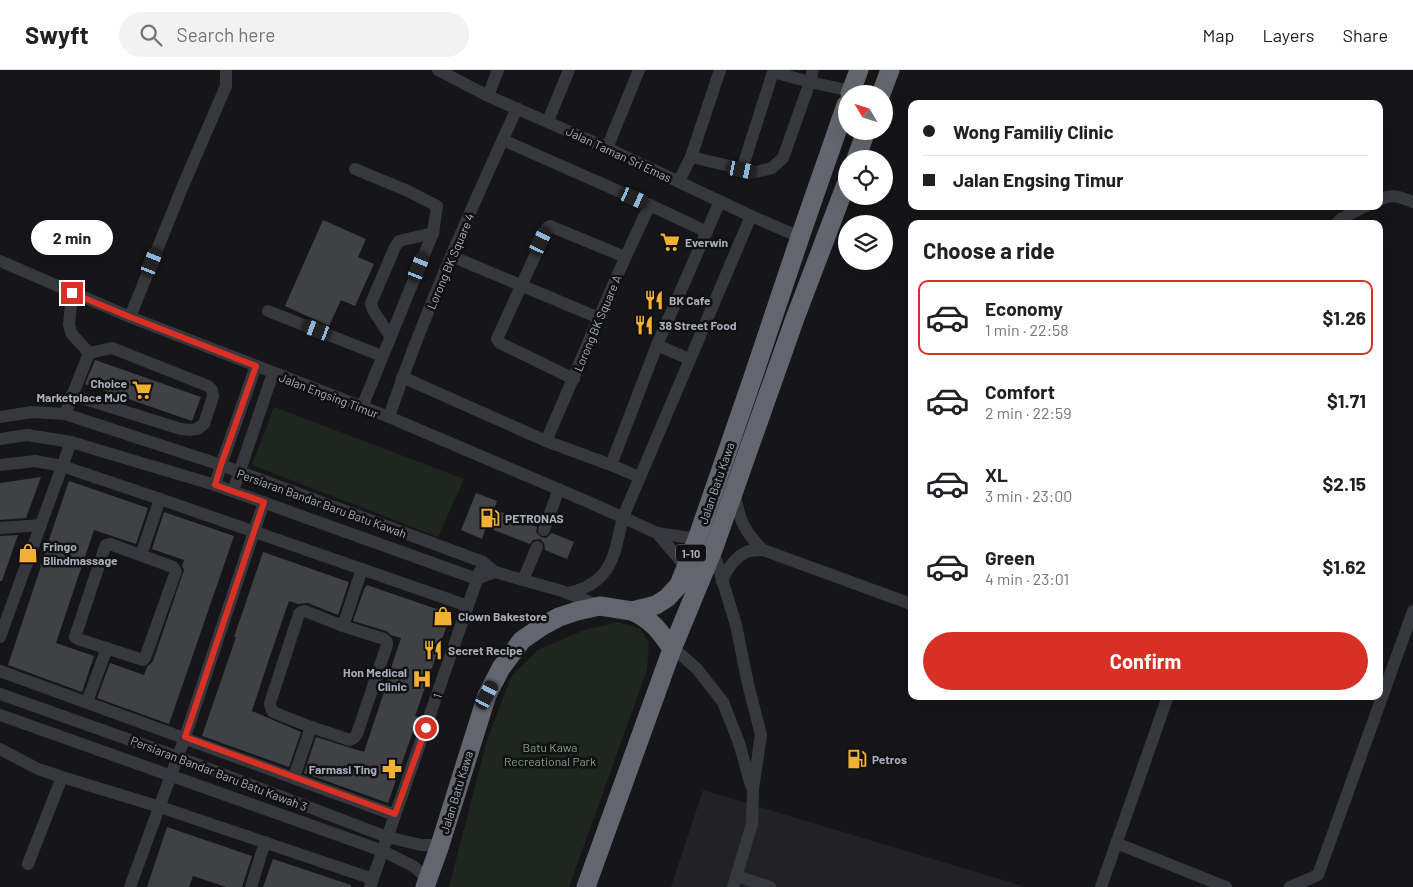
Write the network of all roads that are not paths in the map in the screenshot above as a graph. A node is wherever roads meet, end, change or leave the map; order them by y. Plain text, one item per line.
1 (226, 70) edge
2 (438, 70) edge
3 (498, 70) edge
4 (569, 70) edge
5 (639, 70) edge
6 (720, 70) edge
7 (859, 70) edge
8 (890, 70) edge
9 (770, 71) edge
10 (812, 76) edge
11 (853, 85) edge
12 (884, 85) edge
13 (838, 90) edge
14 (488, 96) junction
15 (517, 108) junction
16 (548, 121) junction
17 (838, 128) edge
18 (503, 140) junction
19 (607, 148) junction
20 (691, 157) junction
21 (355, 169) dead end
22 (742, 170) junction
23 (679, 182) junction
24 (1383, 198) edge
25 (720, 201) junction
26 (1413, 202) edge
27 (838, 205) edge
28 (650, 206) junction
29 (1358, 210) edge
30 (751, 216) junction
31 (1340, 220) edge
32 (707, 232) junction
33 (433, 233) junction
34 (800, 237) junction
35 (451, 256) junction
36 (625, 257) junction
37 (0, 261) edge
38 (520, 286) junction
39 (72, 293) junction
40 (268, 311) dead end
41 (130, 317) junction
42 (599, 318) junction
43 (390, 336) junction
44 (657, 345) junction
45 (89, 353) junction
46 (382, 356) junction
47 (689, 359) junction
48 (256, 366) junction
49 (273, 373) junction
50 (402, 377) junction
51 (574, 379) junction
52 (72, 395) junction
53 (362, 407) junction
54 (64, 414) junction
55 (0, 417) edge
56 (388, 417) junction
57 (181, 429) junction
58 (0, 439) edge
59 (546, 441) junction
60 (71, 442) junction
61 (173, 450) junction
62 (0, 465) edge
63 (221, 465) junction
64 (611, 465) junction
65 (62, 466) junction
66 (240, 472) junction
67 (639, 477) junction
68 (215, 485) junction
69 (559, 489) junction
70 (734, 490) junction
71 (233, 491) junction
72 (160, 499) junction
73 (264, 502) junction
74 (623, 517) junction
75 (41, 525) junction
76 (0, 528) edge
77 (544, 530) dead end
78 (254, 532) junction
79 (657, 533) junction
80 (697, 539) junction
81 (536, 547) dead end
82 (712, 550) junction
83 (763, 550) junction
84 (140, 555) junction
85 (483, 562) junction
86 (686, 566) junction
87 (362, 569) junction
88 (495, 572) junction
89 (478, 579) junction
90 (523, 580) junction
91 (722, 581) junction
92 (568, 593) junction
93 (908, 603) edge
94 (468, 606) junction
95 (600, 606) junction
96 (632, 611) junction
97 (1413, 611) edge
98 (343, 626) junction
99 (0, 637) edge
100 (107, 648) junction
101 (672, 649) junction
102 (0, 671) edge
103 (0, 694) edge
104 (1383, 694) edge
105 (1166, 700) edge
106 (1381, 700) edge
107 (87, 702) junction
108 (0, 715) edge
109 (311, 727) junction
110 (185, 737) junction
111 (0, 749) edge
112 (178, 757) junction
113 (171, 776) junction
114 (62, 777) junction
115 (294, 777) junction
116 (753, 790) junction
117 (160, 807) junction
118 (395, 814) junction
119 (387, 837) junction
120 (265, 842) junction
121 (1116, 843) junction
122 (440, 845) junction
123 (382, 851) junction
124 (28, 864) dead end
125 (735, 881) edge
126 (371, 883) edge
127 (426, 883) edge
128 (130, 887) edge
129 (251, 887) edge
130 (586, 887) edge
131 (770, 887) edge
132 (1101, 887) edge
133 (1226, 887) edge
134 (1290, 887) edge

1 - 41 street
2 - 14 street, Jalan Taman Sri Emas
3 - 14 street
4 - 16 street
5 - 19 street
6 - 20 street
7 - 11 highway, Jalan Batu Kawa / 1-10
8 - 12 highway
9 - 10 street
9 - 22 street
10 - 13 street
10 - 22 street
14 - 15 street, Jalan Taman Sri Emas
15 - 16 street, Jalan Taman Sri Emas
15 - 18 street, Lorong BK Square 4
16 - 19 street, Jalan Taman Sri Emas
17 - 34 highway, Jalan Batu Kawa / 1-10
18 - 28 street
18 - 35 street, Lorong BK Square 4
19 - 23 street, Jalan Taman Sri Emas
20 - 22 street
20 - 23 street
21 - 33 street
23 - 25 street, Jalan Taman Sri Emas
24 - 26 street
25 - 30 street, Jalan Taman Sri Emas
25 - 32 street
27 - 70 highway, Jalan Batu Kawa / 1-10
28 - 32 street
28 - 36 street, Lorong BK Square A
29 - 31 street
30 - 34 street, Jalan Taman Sri Emas
30 - 47 street
32 - 44 street
33 - 43 street
33 - 43 street
34 - 80 highway, Jalan Batu Kawa / 1-10
35 - 38 street
35 - 50 street, Lorong BK Square 4
36 - 38 street
36 - 42 street, Lorong BK Square A
37 - 39 street, Jalan Engsing Timur
38 - 42 street
38 - 51 street
39 - 41 street, Jalan Engsing Timur
39 - 45 street
40 - 46 street
41 - 48 street, Jalan Engsing Timur
42 - 51 street, Lorong BK Square A
43 - 46 street
44 - 47 street
44 - 64 street
45 - 52 street
45 - 57 street
46 - 53 street
47 - 67 street
48 - 49 street, Jalan Engsing Timur
48 - 63 street
49 - 53 street, Jalan Engsing Timur
49 - 66 street
50 - 56 street, Lorong BK Square 4
50 - 59 street
51 - 59 street, Lorong BK Square A
52 - 54 street
52 - 57 street
53 - 56 street, Jalan Engsing Timur
54 - 55 street, Persiaran Bandar Baru Batu Kawah
54 - 61 street, Persiaran Bandar Baru Batu Kawah
56 - 69 street, Jalan Engsing Timur
57 - 61 street
58 - 60 street, Persiaran Bandar Baru Batu Kawah
59 - 64 street
60 - 65 street
60 - 68 street, Persiaran Bandar Baru Batu Kawah
61 - 63 street, Persiaran Bandar Baru Batu Kawah
62 - 65 street
63 - 66 street, Persiaran Bandar Baru Batu Kawah
63 - 68 street
64 - 67 street
65 - 72 street
65 - 75 street
66 - 71 street
66 - 85 street, Persiaran Bandar Baru Batu Kawah
67 - 74 street
68 - 71 street, Persiaran Bandar Baru Batu Kawah
69 - 74 street, Jalan Engsing Timur
69 - 77 street
70 - 82 highway, Jalan Batu Kawa / 1-10
70 - 83 street
71 - 73 street, Persiaran Bandar Baru Batu Kawah
72 - 78 street
72 - 84 street
73 - 78 street
73 - 89 street, Persiaran Bandar Baru Batu Kawah
74 - 79 street, Jalan Engsing Timur
74 - 92 street
75 - 76 street
75 - 99 street
78 - 87 street
78 - 110 street
79 - 80 street, Jalan Engsing Timur
79 - 86 street, Jalan Engsing Timur
80 - 86 highway, Jalan Batu Kawa / 1-10
81 - 90 street
82 - 91 street
82 - 101 highway, Jalan Batu Kawa / 1-10
83 - 91 street
83 - 93 street
84 - 100 street
84 - 100 street
85 - 88 street, Persiaran Bandar Baru Batu Kawah
85 - 89 street, 1
86 - 96 highway, Jalan Batu Kawa / 1-10
87 - 94 street
87 - 98 street
88 - 89 street
88 - 90 street, Persiaran Bandar Baru Batu Kawah
89 - 94 street, 1
90 - 92 street, Persiaran Bandar Baru Batu Kawah
91 - 116 street
92 - 95 street, Persiaran Bandar Baru Batu Kawah
94 - 118 street, 1
95 - 96 highway, Jalan Batu Kawa / 1-10
95 - 122 highway, Jalan Batu Kawa / 1-10
96 - 101 highway
97 - 104 street
98 - 109 street
98 - 109 street
100 - 107 street
101 - 116 street
101 - 130 highway, Jalan Batu Kawa / 1-10
102 - 107 street
103 - 112 street, Persiaran Bandar Baru Batu Kawah 3
105 - 121 street
106 - 134 street
107 - 110 street
108 - 113 street, Persiaran Bandar Baru Batu Kawah 3
109 - 115 street
110 - 112 street
110 - 115 street
111 - 114 street
112 - 113 street
112 - 119 street, Persiaran Bandar Baru Batu Kawah 3
113 - 117 street
113 - 123 street, Persiaran Bandar Baru Batu Kawah 3
114 - 117 street
114 - 124 street
115 - 118 street
116 - 125 street
117 - 120 street
117 - 128 street
118 - 119 street, 1
119 - 122 street, Persiaran Bandar Baru Batu Kawah 3
119 - 123 street, 1
120 - 126 street
120 - 129 street
121 - 132 street
121 - 133 street
122 - 127 highway, Jalan Batu Kawa / 1-10
123 - 126 street, 1
123 - 127 street, Persiaran Bandar Baru Batu Kawah 3
125 - 131 street

